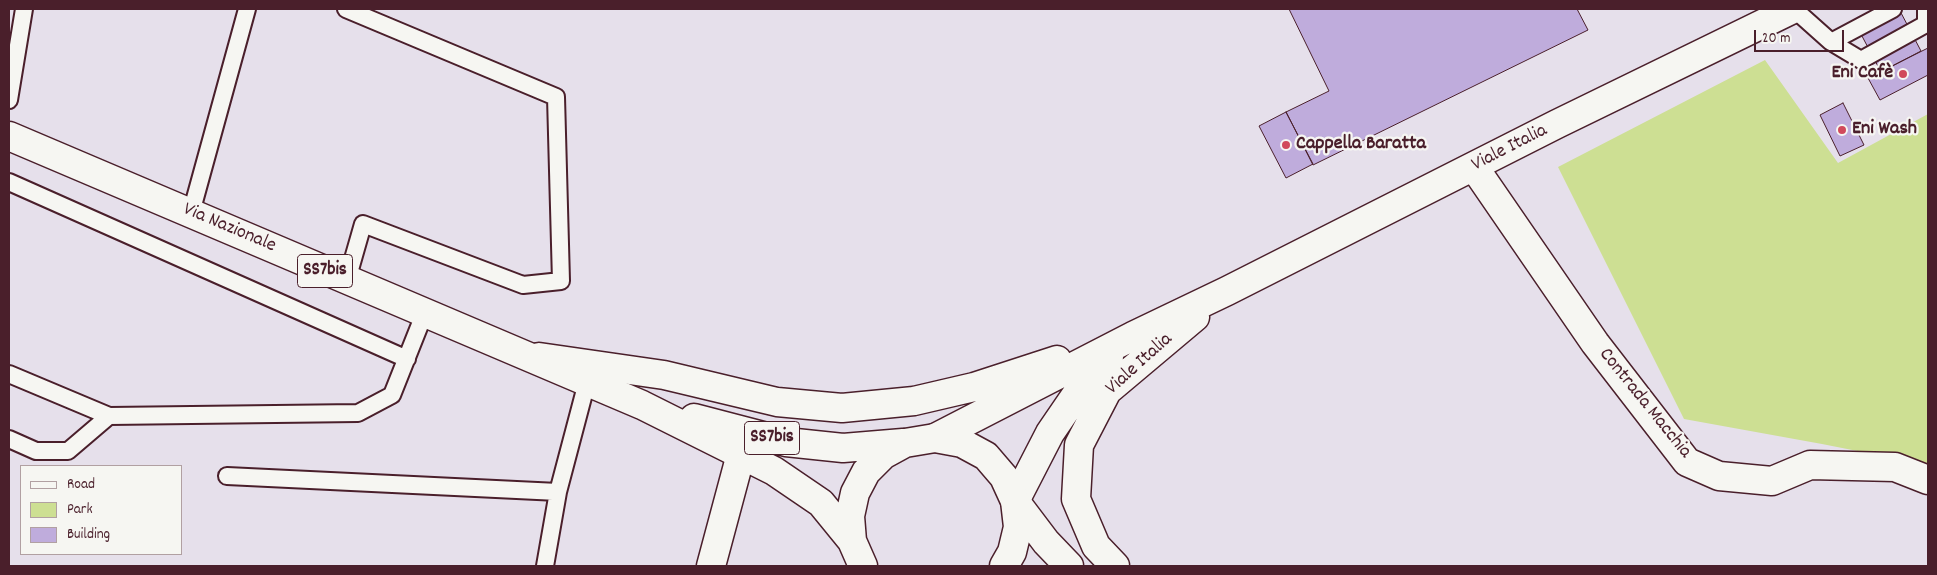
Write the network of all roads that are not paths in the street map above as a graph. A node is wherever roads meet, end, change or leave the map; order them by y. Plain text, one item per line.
1 (24, 9) edge
2 (247, 9) edge
3 (346, 9) edge
4 (1793, 9) edge
5 (1893, 9) edge
6 (1926, 9) edge
7 (1832, 42) junction
8 (9, 100) edge
9 (10, 139) edge
10 (1474, 167) junction
11 (9, 182) edge
12 (191, 213) junction
13 (347, 280) junction
14 (1228, 291) junction
15 (424, 312) junction
16 (1133, 336) junction
17 (522, 354) junction
18 (407, 359) junction
19 (9, 374) edge
20 (587, 382) junction
21 (642, 405) junction
22 (108, 416) junction
23 (935, 438) junction
24 (9, 439) edge
25 (905, 443) junction
26 (740, 454) junction
27 (227, 476) dead end
28 (1928, 480) edge
29 (558, 492) junction
30 (1015, 501) junction
31 (852, 540) junction
32 (545, 566) edge
33 (711, 566) edge
34 (863, 566) edge
35 (1004, 566) edge
36 (1070, 566) edge
37 (1115, 566) edge

1 - 8 lane
2 - 12 lane
3 - 13 lane
4 - 7 lane
4 - 10 main road, Viale Italia
5 - 7 lane
6 - 7 lane
9 - 12 main road, Via Nazionale / SS7bis
10 - 14 main road, Viale Italia
10 - 28 main road, Contrada Macchia
11 - 18 lane
12 - 13 main road, Via Nazionale / SS7bis
13 - 15 main road, Via Nazionale / SS7bis
14 - 16 main road, Viale Italia
14 - 37 main road, Viale Italia
15 - 17 main road, Via Nazionale / SS7bis
15 - 18 lane
16 - 17 main road
16 - 23 main road
16 - 30 main road
17 - 20 main road, Via Nazionale / SS7bis
18 - 22 lane
19 - 22 lane
20 - 21 main road, Via Nazionale / SS7bis
20 - 29 lane
21 - 25 main road, Via Nazionale / SS7bis
21 - 26 main road, Via Nazionale / SS7bis
22 - 24 lane
23 - 25 main road, SS7bis
23 - 30 main road, SS7bis
25 - 31 main road, SS7bis
26 - 31 main road, Via Nazionale / SS7bis
26 - 33 main road
27 - 29 lane
29 - 32 lane
30 - 35 main road, SS7bis
30 - 36 main road, SS7bis
31 - 34 main road, SS7bis

